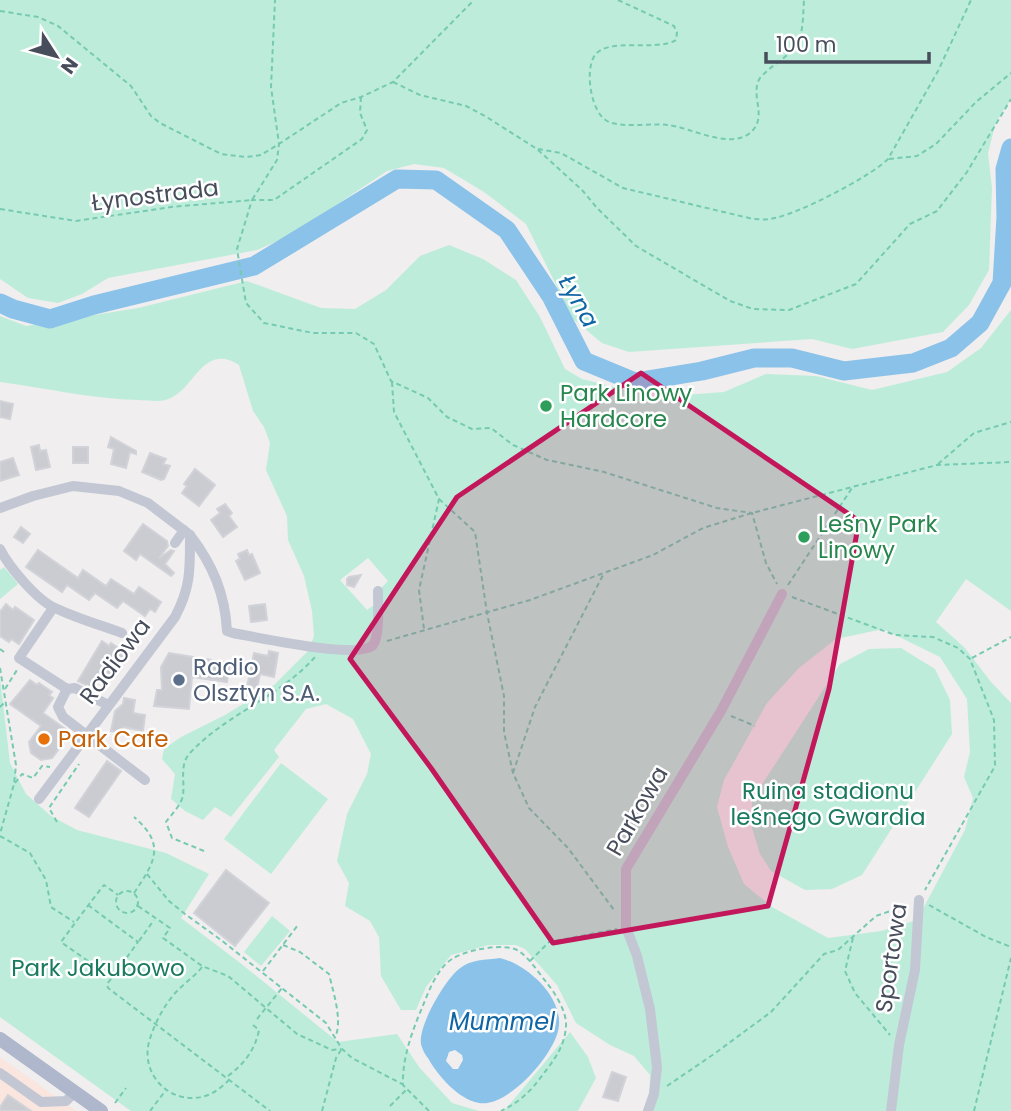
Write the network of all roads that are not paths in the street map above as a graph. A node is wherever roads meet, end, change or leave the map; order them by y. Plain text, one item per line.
1 (0, 508) edge
2 (187, 533) junction
3 (176, 543) dead end
4 (0, 549) edge
5 (378, 591) dead end
6 (782, 594) road end
7 (53, 608) junction
8 (122, 633) dead end
9 (67, 689) junction
10 (108, 705) junction
11 (86, 734) junction
12 (145, 780) dead end
13 (39, 799) dead end
14 (919, 900) road end
15 (0, 1039) edge
16 (0, 1073) edge
17 (75, 1092) junction
18 (101, 1111) edge
19 (648, 1111) edge
20 (891, 1111) edge

1 - 2 street
2 - 3 street
2 - 5 street
2 - 10 street, Radiowa
4 - 7 street
6 - 19 street, Parkowa
7 - 8 street
7 - 9 street
9 - 10 street
9 - 11 street
10 - 11 street, Radiowa
11 - 12 street
11 - 13 street, Radiowa
14 - 20 street, Sportowa
15 - 17 main road
16 - 17 street
17 - 18 main road

